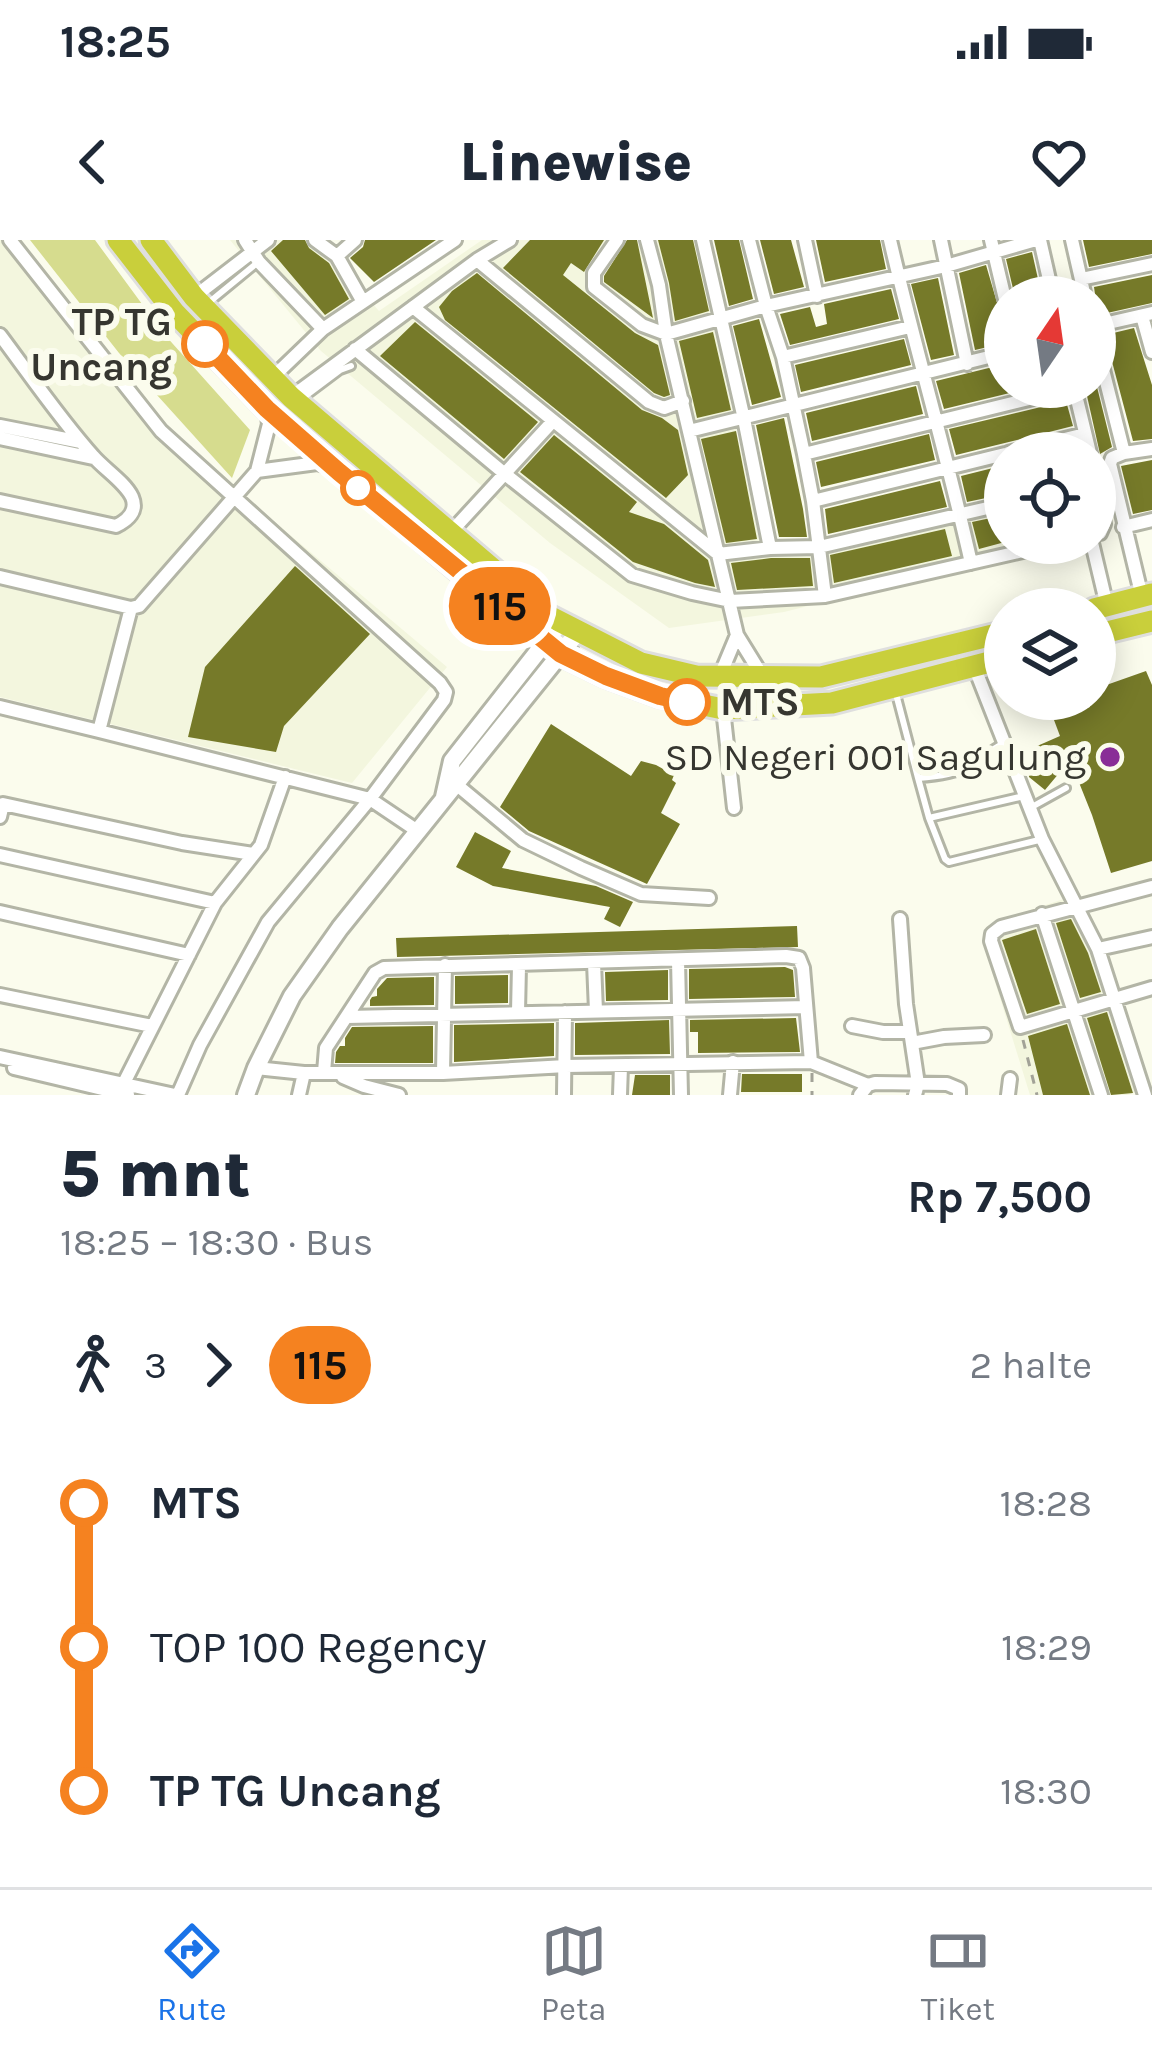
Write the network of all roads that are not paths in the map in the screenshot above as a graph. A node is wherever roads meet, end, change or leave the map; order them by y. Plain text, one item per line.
1 (10, 240) edge
2 (118, 240) edge
3 (151, 240) edge
4 (268, 240) edge
5 (315, 240) edge
6 (355, 240) edge
7 (455, 240) edge
8 (510, 240) edge
9 (617, 240) edge
10 (647, 240) edge
11 (703, 240) edge
12 (749, 240) edge
13 (805, 240) edge
14 (890, 240) edge
15 (940, 240) edge
16 (1038, 240) edge
17 (1072, 240) edge
18 (992, 246) edge
19 (252, 251) edge
20 (337, 256) junction
21 (477, 260) junction
22 (1152, 264) edge
23 (946, 266) junction
24 (999, 276) edge
25 (1047, 276) edge
26 (1080, 276) edge
27 (1095, 276) edge
28 (898, 277) junction
29 (817, 296) junction
30 (205, 299) junction
31 (363, 302) junction
32 (766, 306) junction
33 (413, 307) junction
34 (1147, 314) edge
35 (720, 320) junction
36 (1116, 321) edge
37 (910, 327) junction
38 (323, 329) junction
39 (666, 334) junction
40 (0, 335) edge
41 (356, 349) junction
42 (1152, 352) edge
43 (783, 357) junction
44 (984, 359) edge
45 (0, 362) edge
46 (968, 364) junction
47 (351, 366) dead end
48 (24, 367) junction
49 (925, 375) junction
50 (272, 378) junction
51 (294, 399) junction
52 (683, 401) junction
53 (792, 404) junction
54 (991, 408) edge
55 (1113, 408) edge
56 (267, 409) junction
57 (745, 419) junction
58 (553, 421) junction
59 (936, 422) junction
60 (0, 426) edge
61 (689, 431) junction
62 (0, 438) edge
63 (81, 442) junction
64 (1152, 448) edge
65 (1124, 453) junction
66 (804, 454) junction
67 (94, 458) junction
68 (984, 458) edge
69 (950, 467) junction
70 (257, 471) junction
71 (339, 472) junction
72 (505, 474) junction
73 (235, 496) junction
74 (0, 501) edge
75 (814, 501) junction
76 (984, 509) edge
77 (961, 515) junction
78 (1152, 520) edge
79 (1124, 527) junction
80 (451, 532) junction
81 (819, 547) junction
82 (770, 548) junction
83 (718, 554) junction
84 (984, 560) edge
85 (971, 563) junction
86 (0, 577) edge
87 (825, 596) junction
88 (1147, 596) edge
89 (730, 601) junction
90 (1116, 603) edge
91 (131, 608) junction
92 (1152, 621) edge
93 (570, 627) junction
94 (1116, 630) edge
95 (737, 634) junction
96 (984, 637) edge
97 (553, 648) junction
98 (984, 663) edge
99 (974, 666) junction
100 (719, 677) junction
101 (763, 677) junction
102 (895, 687) junction
103 (0, 707) edge
104 (724, 709) junction
105 (99, 731) junction
106 (1006, 742) junction
107 (285, 777) junction
108 (918, 778) junction
109 (457, 785) junction
110 (1066, 788) dead end
111 (370, 799) junction
112 (1028, 802) junction
113 (442, 804) junction
114 (734, 808) dead end
115 (0, 817) edge
116 (928, 818) junction
117 (419, 832) junction
118 (1042, 839) junction
119 (253, 854) junction
120 (0, 855) edge
121 (1152, 887) edge
122 (709, 898) dead end
123 (215, 903) junction
124 (1078, 905) junction
125 (0, 912) edge
126 (1042, 914) junction
127 (900, 919) dead end
128 (1152, 938) edge
129 (1098, 949) junction
130 (189, 955) junction
131 (678, 960) junction
132 (594, 963) junction
133 (445, 965) junction
134 (519, 966) junction
135 (1152, 988) edge
136 (0, 995) edge
137 (1113, 999) junction
138 (806, 1007) junction
139 (679, 1011) junction
140 (1073, 1011) junction
141 (518, 1012) junction
142 (565, 1012) junction
143 (596, 1012) junction
144 (445, 1014) junction
145 (347, 1017) junction
146 (852, 1026) dead end
147 (152, 1027) junction
148 (984, 1035) dead end
149 (911, 1037) junction
150 (0, 1061) edge
151 (682, 1062) junction
152 (733, 1062) junction
153 (811, 1062) junction
154 (566, 1066) junction
155 (621, 1066) junction
156 (256, 1068) junction
157 (304, 1073) junction
158 (330, 1073) junction
159 (443, 1073) junction
160 (1010, 1079) dead end
161 (864, 1090) edge
162 (916, 1090) edge
163 (124, 1091) edge
164 (1148, 1094) edge
165 (177, 1095) edge
166 (246, 1095) edge
167 (299, 1095) edge
168 (398, 1095) edge
169 (564, 1095) edge
170 (620, 1095) edge
171 (681, 1095) edge
172 (730, 1095) edge
173 (959, 1095) edge
174 (1008, 1095) edge
175 (1101, 1095) edge

1 - 73 street
2 - 56 highway
3 - 30 highway
4 - 19 street
5 - 20 street
6 - 20 street
7 - 31 street
8 - 21 street
9 - 39 street
10 - 39 street
11 - 35 street
12 - 32 street
13 - 29 street
14 - 28 street
15 - 23 street
16 - 18 street
16 - 25 street
17 - 26 street
18 - 23 street
18 - 24 street
19 - 30 street
19 - 30 lane
19 - 38 street
20 - 31 street
21 - 33 street
21 - 52 street
22 - 27 street
23 - 28 street
23 - 46 street
28 - 29 street
28 - 37 street
29 - 32 street
30 - 50 highway
31 - 38 street
32 - 35 street
32 - 43 street
33 - 41 street
33 - 58 street
34 - 36 street
34 - 42 street
35 - 39 street
35 - 57 street
37 - 43 street
37 - 49 street
38 - 50 street
39 - 52 street
40 - 48 street
41 - 51 street
41 - 72 street
43 - 53 street
44 - 46 street
45 - 48 street
46 - 49 street
47 - 51 lane
48 - 63 street
49 - 53 street
49 - 59 street
50 - 51 highway
51 - 80 highway
52 - 61 street
53 - 57 street
53 - 66 street
54 - 59 street
55 - 65 street
56 - 70 street
56 - 71 highway
57 - 61 street
57 - 82 street
58 - 72 street
58 - 83 street
59 - 66 street
59 - 69 street
60 - 63 street
61 - 83 street
62 - 67 street
63 - 67 street
64 - 65 street
65 - 79 street
66 - 75 street
67 - 74 street
68 - 69 street
69 - 75 street
69 - 77 street
70 - 71 street
70 - 73 street
71 - 97 highway
72 - 80 street
72 - 89 street
73 - 91 street
73 - 111 street
75 - 81 street
76 - 77 street
77 - 81 street
77 - 85 street
78 - 79 street
79 - 88 street
80 - 93 highway
81 - 82 street
81 - 87 street
82 - 83 street
83 - 89 street
84 - 85 street
85 - 87 street
86 - 91 street
87 - 89 street
88 - 90 highway
89 - 95 street
91 - 105 street
92 - 94 highway
93 - 97 street
93 - 100 highway
95 - 100 street
95 - 101 street
96 - 101 highway
97 - 104 highway
97 - 109 street
97 - 113 street
98 - 99 highway
99 - 102 highway
99 - 106 street
100 - 101 highway
102 - 104 highway
102 - 108 lane
103 - 105 street
104 - 114 street
105 - 107 street
106 - 108 lane
106 - 112 street
107 - 111 street
107 - 119 street
108 - 116 lane
109 - 113 street
109 - 122 street
110 - 112 lane
111 - 117 street
111 - 165 street
112 - 116 lane
112 - 118 street
113 - 117 street
115 - 119 street
116 - 118 lane
117 - 156 street
118 - 124 street
119 - 123 street
120 - 123 street
121 - 124 street
123 - 130 street
124 - 126 street
124 - 129 street
125 - 130 street
126 - 140 street
126 - 140 street
127 - 149 street
128 - 129 street
129 - 137 street
130 - 147 street
131 - 132 street
131 - 138 street
131 - 139 street
132 - 134 street
132 - 143 street
133 - 134 street
133 - 144 street
133 - 145 street
134 - 141 street
135 - 137 street
136 - 147 street
137 - 140 street
137 - 164 street
138 - 139 street
138 - 153 street
139 - 143 street
139 - 151 street
140 - 175 street
141 - 142 street
141 - 144 street
142 - 143 street
142 - 154 street
144 - 145 street
144 - 159 street
145 - 158 street
146 - 149 street
147 - 163 street
148 - 149 street
149 - 162 street
150 - 163 street
151 - 152 street
151 - 155 street
151 - 171 street
152 - 153 street
152 - 172 street
153 - 161 street
154 - 155 street
154 - 159 street
154 - 169 street
155 - 170 street
156 - 157 street
156 - 166 street
157 - 158 street
157 - 167 street
158 - 159 street
158 - 168 street
160 - 174 street
161 - 162 street
162 - 173 street
163 - 165 street

